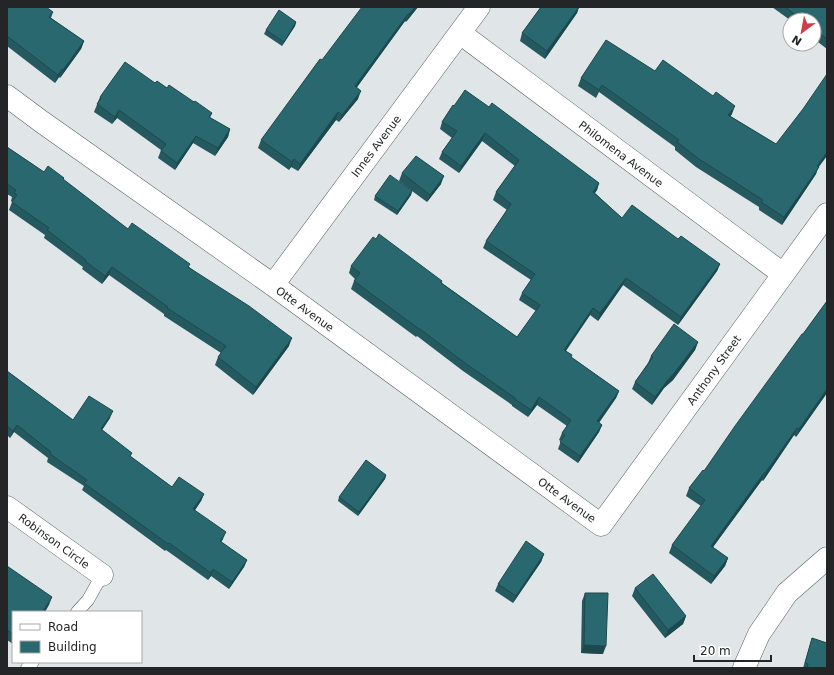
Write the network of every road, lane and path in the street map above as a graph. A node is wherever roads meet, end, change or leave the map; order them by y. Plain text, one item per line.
1 (479, 7) edge
2 (460, 33) junction
3 (7, 96) edge
4 (827, 214) edge
5 (783, 274) junction
6 (273, 285) junction
7 (7, 507) edge
8 (601, 526) joint
9 (827, 558) edge
10 (102, 575) joint
11 (78, 611) edge
12 (744, 668) edge

1 - 2 street, Innes Avenue
2 - 5 street, Philomena Avenue
2 - 6 street, Innes Avenue
3 - 6 street, Otte Avenue
4 - 5 street, Anthony Street
5 - 8 street, Anthony Street
6 - 8 street, Otte Avenue
7 - 10 street, Robinson Circle
9 - 12 street
10 - 11 lane

